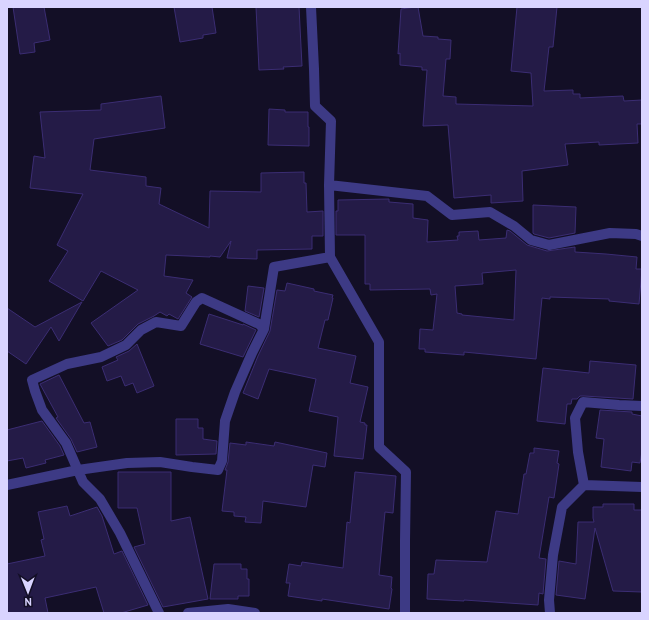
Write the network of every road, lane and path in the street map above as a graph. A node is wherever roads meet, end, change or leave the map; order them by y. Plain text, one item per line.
1 (311, 7) edge
2 (329, 185) junction
3 (642, 236) edge
4 (330, 257) junction
5 (264, 329) junction
6 (642, 406) edge
7 (78, 470) junction
8 (7, 484) edge
9 (584, 485) junction
10 (642, 487) edge
11 (159, 613) edge
12 (188, 613) edge
13 (255, 613) edge
14 (405, 613) edge
15 (550, 613) edge

1 - 2 street
2 - 3 street
2 - 4 street
4 - 5 street
4 - 14 street
5 - 7 street
5 - 7 street
6 - 9 street
7 - 8 street
7 - 11 street
9 - 10 street
9 - 15 street
12 - 13 street

